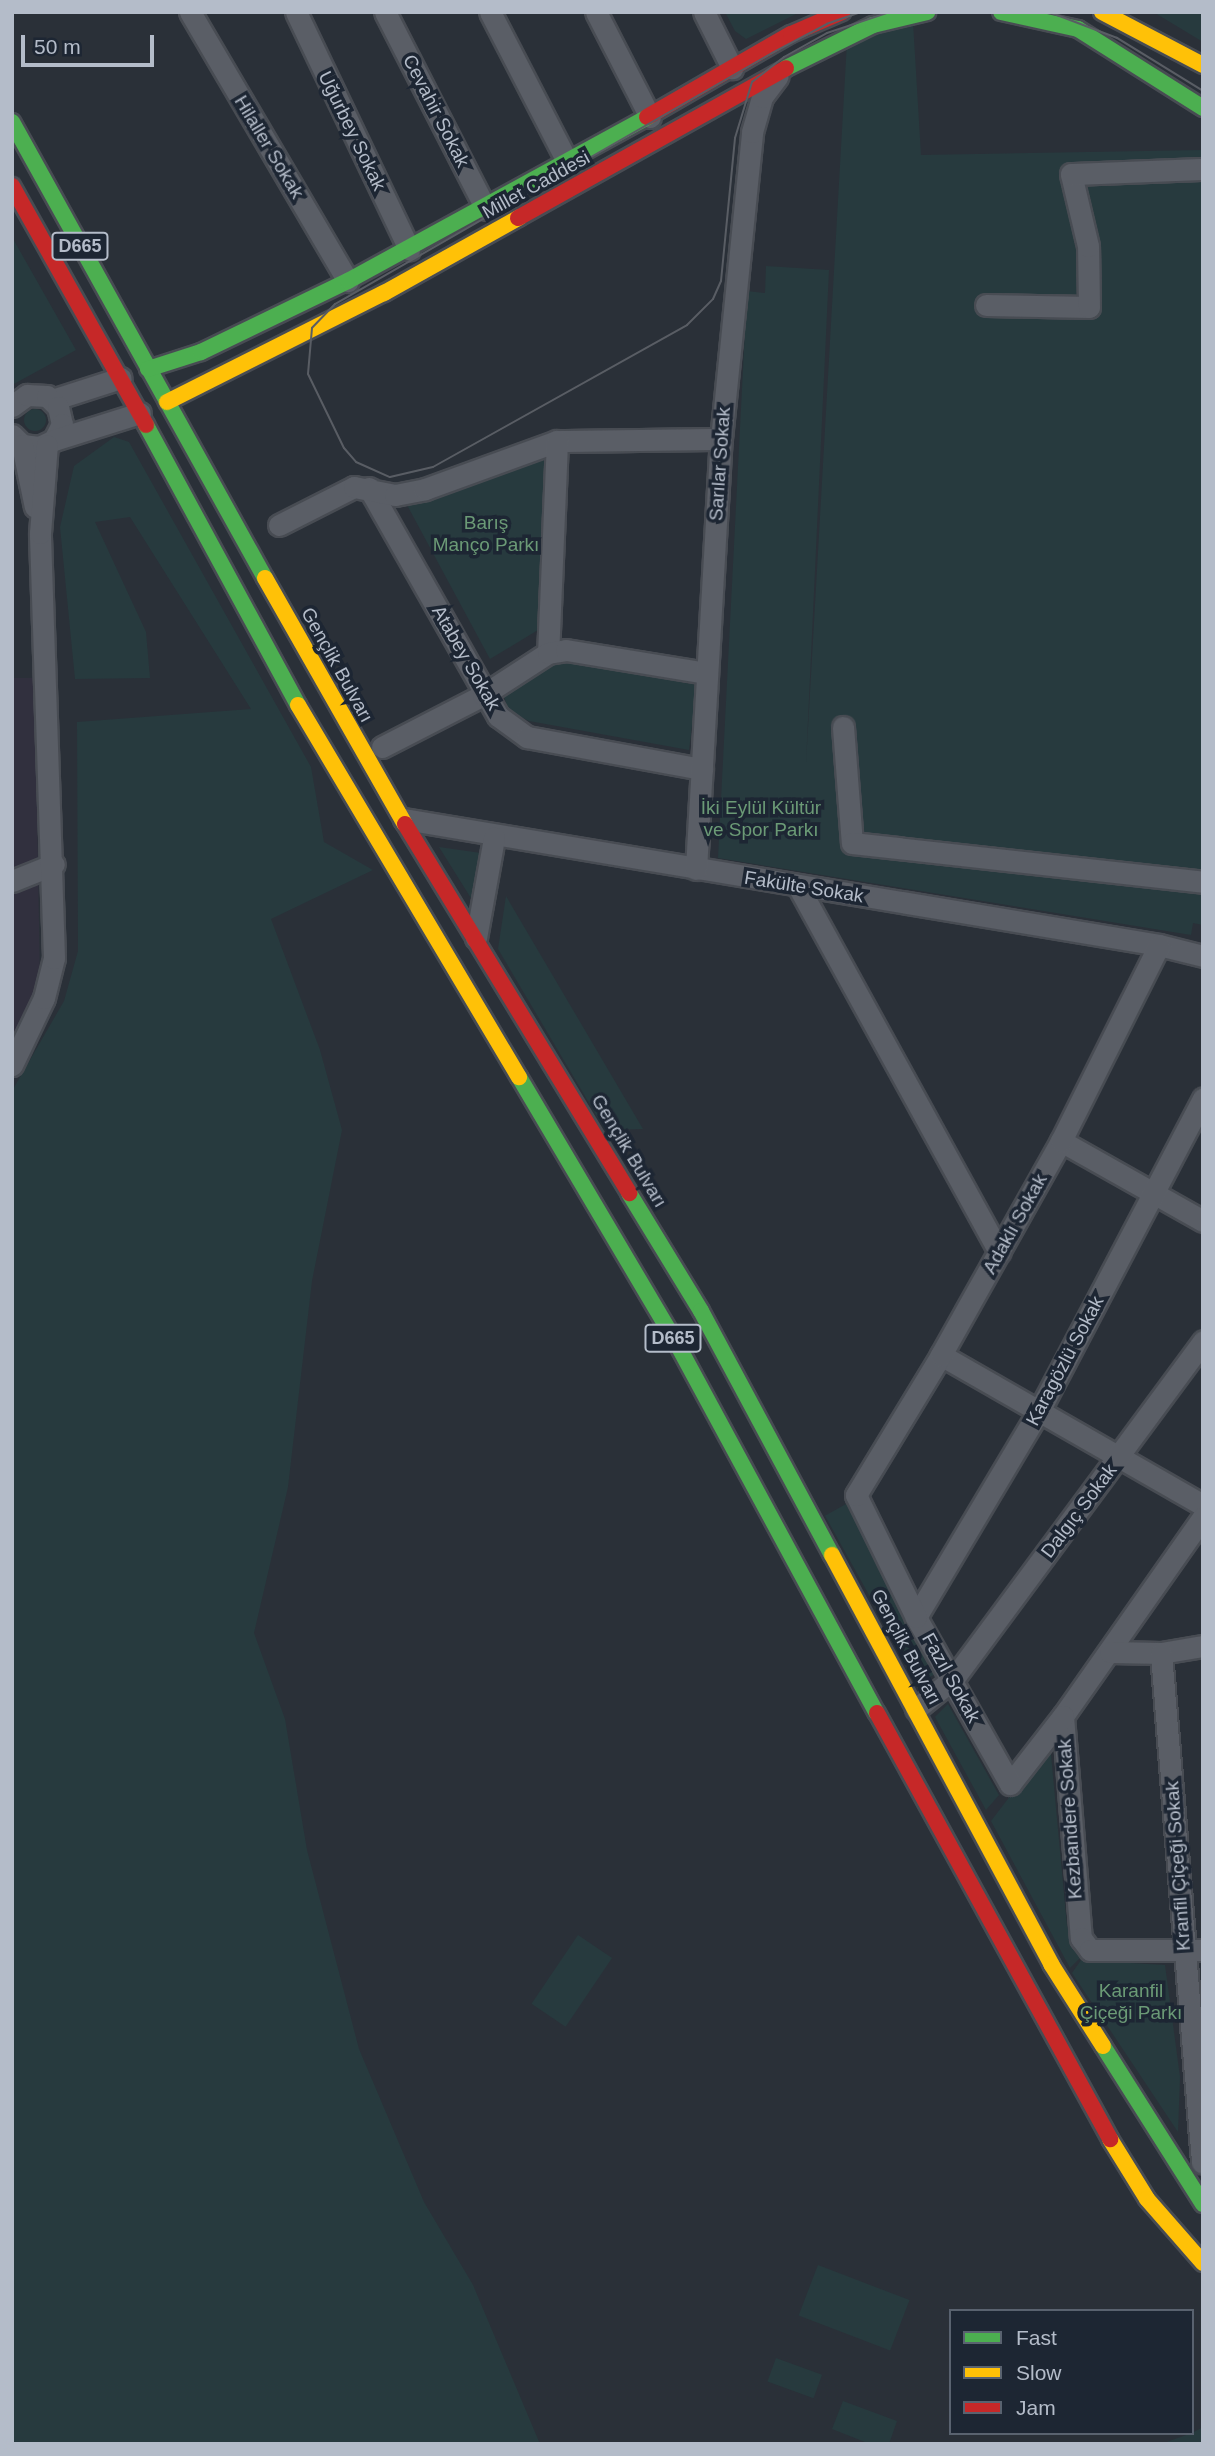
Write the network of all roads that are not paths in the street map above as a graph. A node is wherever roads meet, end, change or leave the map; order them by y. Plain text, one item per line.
1 (190, 12) edge
2 (296, 12) edge
3 (385, 12) edge
4 (490, 12) edge
5 (596, 12) edge
6 (842, 12) edge
7 (927, 12) edge
8 (1001, 12) edge
9 (1102, 12) edge
10 (707, 15) edge
11 (1203, 65) edge
12 (732, 68) junction
13 (783, 69) junction
14 (1203, 108) edge
15 (650, 117) junction
16 (12, 122) edge
17 (568, 163) junction
18 (1203, 169) edge
19 (12, 186) edge
20 (486, 209) junction
21 (409, 249) junction
22 (348, 281) junction
23 (986, 305) dead end
24 (148, 369) junction
25 (121, 377) junction
26 (52, 400) junction
27 (167, 402) junction
28 (14, 403) edge
29 (140, 413) junction
30 (721, 439) junction
31 (16, 440) edge
32 (558, 441) junction
33 (50, 443) junction
34 (369, 488) junction
35 (279, 525) dead end
36 (40, 533) junction
37 (548, 653) junction
38 (707, 673) junction
39 (483, 695) junction
40 (843, 727) dead end
41 (382, 747) dead end
42 (702, 769) junction
43 (404, 819) junction
44 (494, 838) junction
45 (54, 864) junction
46 (12, 865) edge
47 (696, 869) junction
48 (12, 881) edge
49 (1203, 882) edge
50 (798, 886) junction
51 (476, 938) junction
52 (1159, 945) junction
53 (1203, 956) edge
54 (12, 1065) edge
55 (1203, 1098) edge
56 (1061, 1142) junction
57 (1154, 1193) junction
58 (1203, 1222) edge
59 (999, 1252) junction
60 (1203, 1341) edge
61 (941, 1355) junction
62 (1039, 1411) junction
63 (1120, 1457) junction
64 (856, 1494) joint
65 (1203, 1505) edge
66 (1203, 1517) edge
67 (916, 1617) junction
68 (1203, 1646) edge
69 (1110, 1652) junction
70 (1161, 1653) junction
71 (954, 1678) junction
72 (916, 1709) junction
73 (1063, 1716) junction
74 (1194, 1950) edge
75 (1202, 2162) edge
76 (1203, 2204) edge
77 (1203, 2263) edge

1 - 22 street, Hilaller Sokak
2 - 21 street, Uğurbey Sokak
3 - 20 street, Cevahir Sokak
4 - 17 street
5 - 15 street
6 - 12 main road, Millet Caddesi
7 - 13 main road, Millet Caddesi
8 - 14 main road
9 - 11 main road
10 - 12 street
12 - 15 main road, Millet Caddesi
13 - 27 main road, Millet Caddesi
13 - 30 street, Sarılar Sokak
15 - 17 main road, Millet Caddesi
16 - 24 main road, Gençlik Bulvarı / D665
17 - 20 main road, Millet Caddesi
18 - 23 street
19 - 25 main road, D665
20 - 21 main road, Millet Caddesi
21 - 22 main road, Millet Caddesi
22 - 24 main road, Millet Caddesi
24 - 25 main road, Millet Caddesi
24 - 27 main road, Gençlik Bulvarı
25 - 26 street
25 - 29 main road, D665
26 - 28 street
26 - 33 street
27 - 29 main road, Millet Caddesi
27 - 43 main road, Gençlik Bulvarı / D665
29 - 33 street
29 - 77 main road, D665
30 - 32 street
30 - 38 street, Sarılar Sokak
31 - 33 street
31 - 36 street
32 - 34 street
32 - 37 street
33 - 36 street
34 - 35 street
34 - 39 street, Atabey Sokak
36 - 45 street
37 - 38 street
37 - 39 street
38 - 42 street, Sarılar Sokak
39 - 41 street
39 - 42 street, Atabey Sokak
40 - 49 street
42 - 47 street, Sarılar Sokak
43 - 44 street, Fakülte Sokak
43 - 51 main road, Gençlik Bulvarı / D665
44 - 47 street, Fakülte Sokak
44 - 51 street
45 - 46 street
45 - 48 street
45 - 54 street
47 - 50 street, Fakülte Sokak
50 - 52 street, Fakülte Sokak
50 - 59 street
51 - 72 main road, Gençlik Bulvarı / D665
52 - 53 street, Fakülte Sokak
52 - 56 street, Adaklı Sokak
55 - 57 street, Karagözlü Sokak
56 - 57 street
56 - 59 street, Adaklı Sokak
57 - 58 street
57 - 62 street, Karagözlü Sokak
59 - 61 street, Adaklı Sokak
60 - 63 street, Dalgıç Sokak
61 - 62 street
61 - 64 street, Adaklı Sokak
62 - 63 street
62 - 67 street, Karagözlü Sokak
63 - 65 street
63 - 71 street, Dalgıç Sokak
64 - 67 street, Fazıl Sokak
66 - 69 street
67 - 71 street, Fazıl Sokak
68 - 70 street
69 - 70 street
69 - 73 street, Kezbandere Sokak
70 - 74 street, Kranfil Çiçeği Sokak
71 - 72 street, Dalgıç Sokak
71 - 73 street, Fazıl Sokak
72 - 76 main road, Gençlik Bulvarı / D665
73 - 74 street, Kezbandere Sokak
74 - 75 street, Kranfil Çiçeği Sokak

